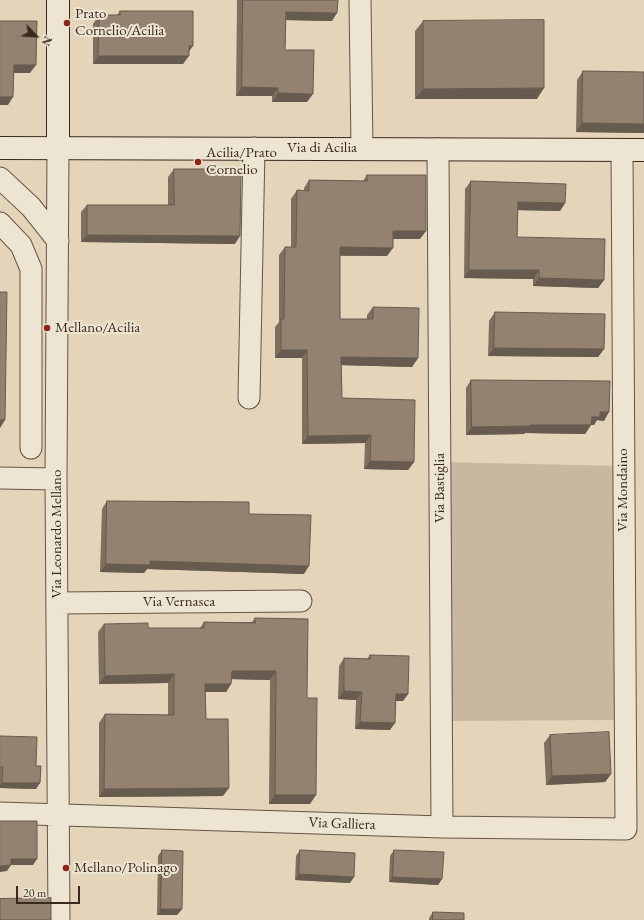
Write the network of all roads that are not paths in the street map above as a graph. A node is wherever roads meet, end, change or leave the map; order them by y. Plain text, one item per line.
1 (58, 0) edge
2 (360, 0) edge
3 (0, 148) edge
4 (58, 148) junction
5 (254, 148) junction
6 (362, 149) junction
7 (438, 149) junction
8 (622, 150) junction
9 (644, 150) edge
10 (0, 178) edge
11 (0, 223) edge
12 (58, 241) junction
13 (31, 361) junction
14 (57, 361) junction
15 (249, 398) dead end
16 (30, 448) dead end
17 (0, 478) edge
18 (56, 479) junction
19 (300, 601) dead end
20 (56, 602) junction
21 (0, 813) edge
22 (59, 815) junction
23 (442, 827) junction
24 (626, 830) joint
25 (58, 920) edge

1 - 4 street
2 - 6 street
3 - 4 street, Via di Acilia
4 - 5 street, Via di Acilia
4 - 12 street, Via Leonardo Mellano
5 - 6 street, Via di Acilia
5 - 15 street
6 - 7 street, Via di Acilia
7 - 8 street, Via di Acilia
7 - 23 street, Via Bastiglia
8 - 9 street, Via di Acilia
8 - 24 street, Via Mondaino
10 - 12 street
11 - 13 street
12 - 14 street, Via Leonardo Mellano
13 - 14 street
13 - 16 street
14 - 18 street, Via Leonardo Mellano
17 - 18 street
18 - 20 street, Via Leonardo Mellano
19 - 20 street, Via Vernasca
20 - 22 street, Via Leonardo Mellano
21 - 22 street, Via Galliera
22 - 23 street, Via Galliera
22 - 25 street, Via Leonardo Mellano
23 - 24 street, Via Galliera

